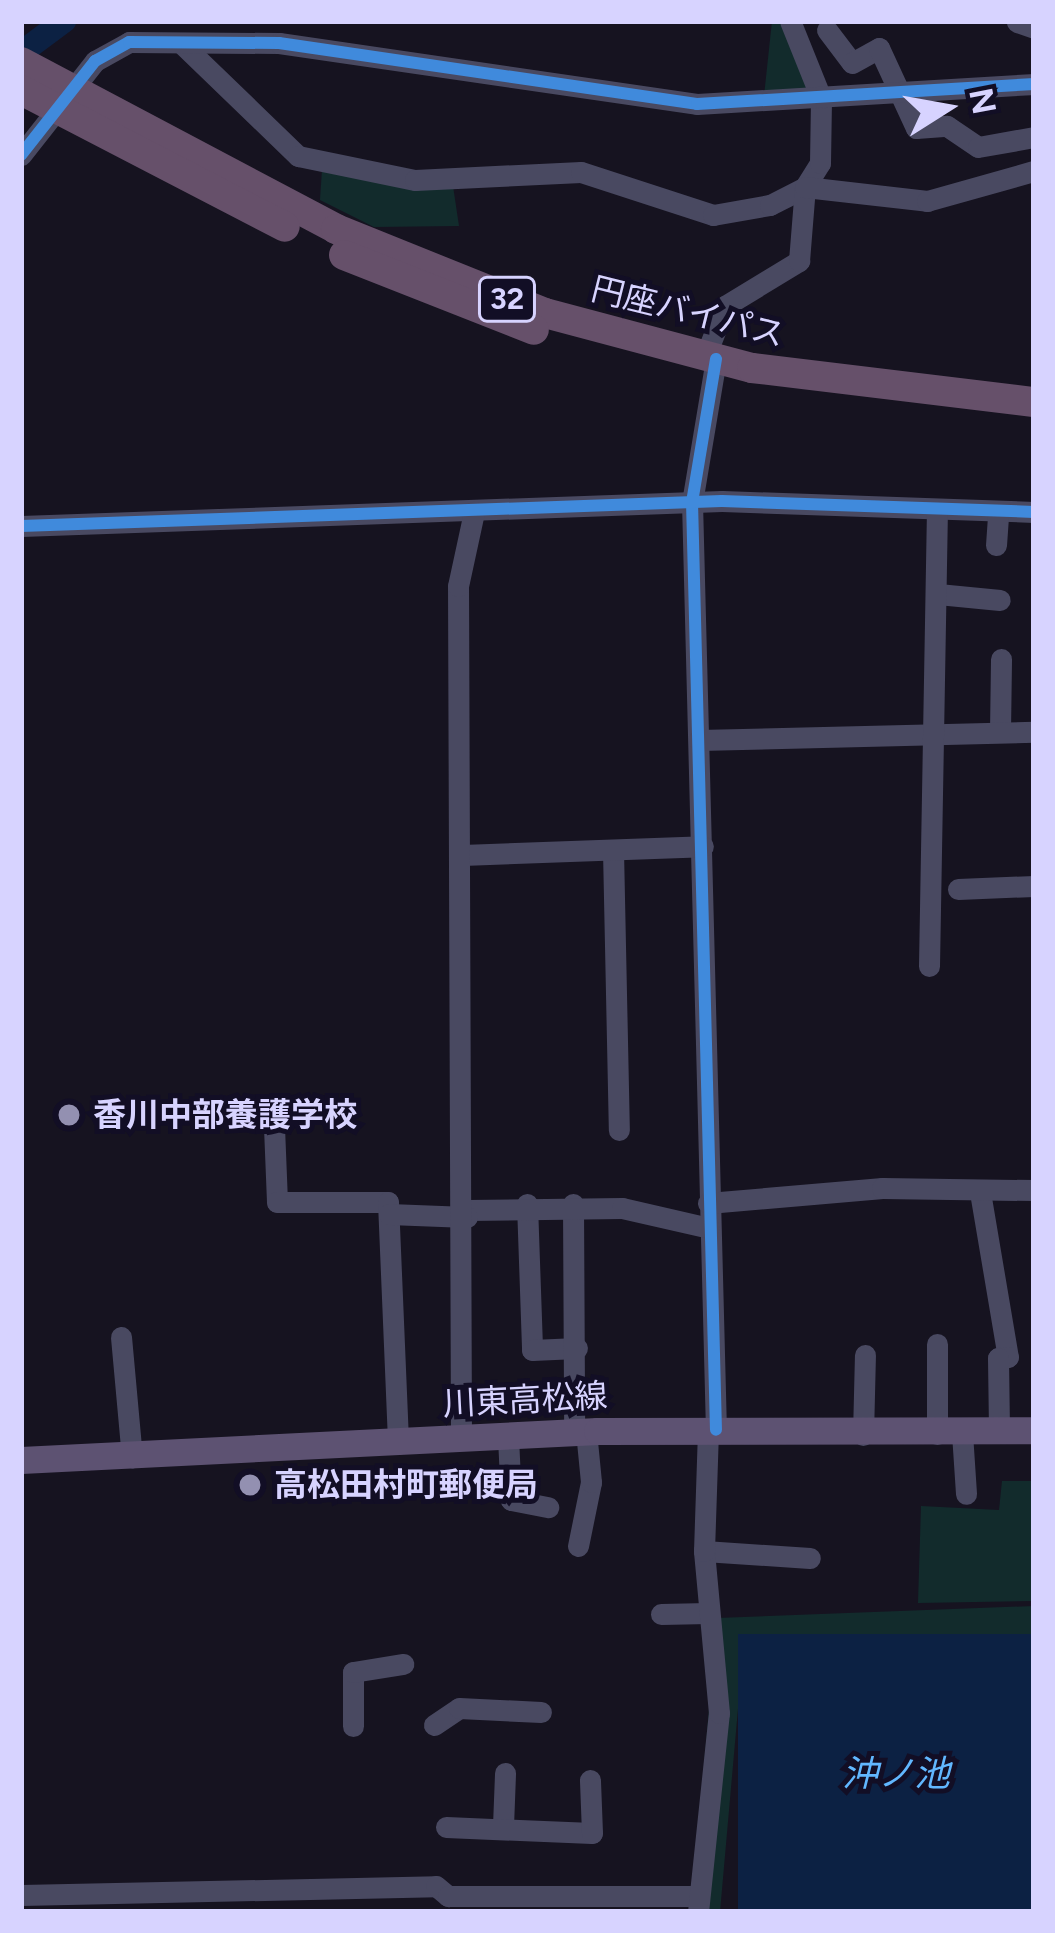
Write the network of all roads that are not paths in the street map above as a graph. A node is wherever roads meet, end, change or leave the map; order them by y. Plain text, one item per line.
1 (145, 21) edge
2 (790, 21) edge
3 (1017, 22) edge
4 (1034, 28) edge
5 (827, 30) dead end
6 (175, 42) junction
7 (22, 72) edge
8 (1034, 84) edge
9 (821, 98) junction
10 (902, 100) junction
11 (69, 103) junction
12 (1034, 137) edge
13 (21, 155) edge
14 (1034, 171) edge
15 (805, 187) junction
16 (710, 365) junction
17 (1034, 402) edge
18 (692, 502) junction
19 (937, 511) junction
20 (474, 512) junction
21 (1034, 512) edge
22 (998, 514) junction
23 (21, 526) edge
24 (996, 545) dead end
25 (938, 594) junction
26 (1000, 600) dead end
27 (1001, 659) dead end
28 (925, 731) junction
29 (1000, 732) junction
30 (1034, 732) edge
31 (699, 740) junction
32 (703, 846) junction
33 (614, 850) junction
34 (462, 855) junction
35 (1034, 886) edge
36 (958, 890) dead end
37 (929, 966) dead end
38 (274, 1127) dead end
39 (619, 1130) dead end
40 (1034, 1190) edge
41 (980, 1192) junction
42 (708, 1203) junction
43 (527, 1204) junction
44 (573, 1204) junction
45 (467, 1213) junction
46 (389, 1214) junction
47 (709, 1228) junction
48 (121, 1337) dead end
49 (937, 1344) dead end
50 (577, 1348) junction
51 (865, 1354) dead end
52 (712, 1430) junction
53 (1034, 1430) edge
54 (580, 1432) junction
55 (999, 1432) junction
56 (950, 1434) junction
57 (508, 1436) junction
58 (863, 1436) junction
59 (461, 1440) junction
60 (398, 1444) junction
61 (132, 1457) junction
62 (21, 1460) edge
63 (966, 1494) dead end
64 (548, 1508) dead end
65 (578, 1546) dead end
66 (704, 1551) junction
67 (809, 1558) dead end
68 (708, 1613) junction
69 (661, 1614) dead end
70 (403, 1664) dead end
71 (541, 1713) dead end
72 (434, 1725) dead end
73 (353, 1726) dead end
74 (506, 1773) dead end
75 (590, 1780) dead end
76 (503, 1826) junction
77 (446, 1827) dead end
78 (165, 1888) junction
79 (21, 1895) edge
80 (698, 1904) edge
81 (166, 1912) edge

1 - 6 street
2 - 9 street
3 - 4 street
5 - 10 street
6 - 9 street
6 - 11 street
6 - 15 street
7 - 11 highway, 円座バイパス / 32
8 - 10 street
9 - 10 street
9 - 15 street
10 - 12 street
11 - 13 street
11 - 16 highway, 円座バイパス / 32
14 - 15 street
15 - 16 street
16 - 17 highway, 円座バイパス / 32
16 - 18 street
18 - 19 street
18 - 20 street
18 - 31 street
19 - 22 street
19 - 25 street
20 - 23 street
20 - 34 street
21 - 22 street
22 - 24 street
25 - 26 street
25 - 28 street
27 - 29 street
28 - 29 street
28 - 31 street
28 - 37 street
29 - 30 street
31 - 32 street
32 - 33 street
32 - 42 street
33 - 34 street
33 - 39 street
34 - 45 street
35 - 36 street
38 - 46 street
40 - 41 street
41 - 42 street
41 - 55 street
42 - 47 street
43 - 44 street
43 - 45 street
43 - 50 street
44 - 47 street
44 - 50 street
45 - 46 street
45 - 59 street
46 - 60 street
47 - 52 street
48 - 61 street
49 - 56 street
50 - 54 street
51 - 58 street
52 - 54 main road, 川東高松線
52 - 58 main road, 川東高松線
52 - 66 street
53 - 55 main road, 川東高松線
54 - 57 main road, 川東高松線
54 - 65 street
55 - 56 main road, 川東高松線
56 - 58 main road, 川東高松線
56 - 63 street
57 - 59 main road, 川東高松線
57 - 64 street
59 - 60 main road, 川東高松線
60 - 61 main road, 川東高松線
61 - 62 main road, 川東高松線
66 - 67 street
66 - 68 street
68 - 69 street
68 - 80 street
70 - 73 street
71 - 72 street
74 - 76 street
75 - 76 street
76 - 77 street
78 - 79 street
78 - 80 street
78 - 81 street

